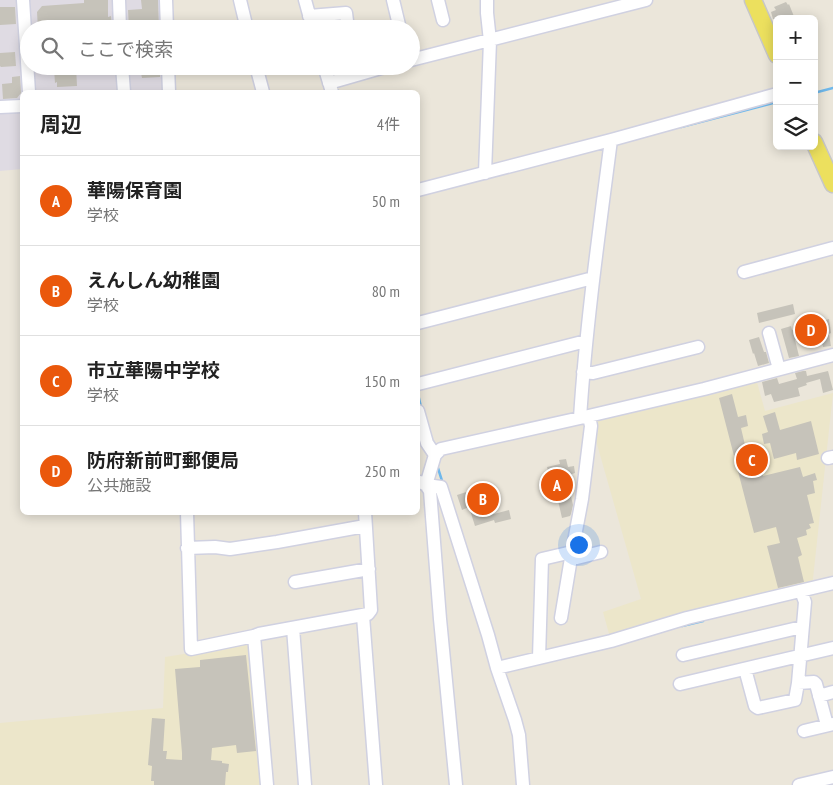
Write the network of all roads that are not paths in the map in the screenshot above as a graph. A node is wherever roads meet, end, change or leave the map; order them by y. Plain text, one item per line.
1 (23, 0) edge
2 (118, 0) edge
3 (166, 0) edge
4 (240, 0) edge
5 (305, 0) edge
6 (393, 0) edge
7 (438, 0) edge
8 (488, 0) edge
9 (646, 0) edge
10 (753, 0) edge
11 (309, 16) junction
12 (24, 20) edge
13 (119, 20) edge
14 (167, 20) edge
15 (245, 20) edge
16 (310, 20) edge
17 (347, 20) edge
18 (398, 20) edge
19 (443, 20) dead end
20 (490, 41) junction
21 (773, 46) edge
22 (420, 58) edge
23 (28, 75) edge
24 (123, 75) edge
25 (168, 75) edge
26 (258, 75) edge
27 (326, 75) edge
28 (349, 75) edge
29 (330, 88) edge
30 (29, 90) edge
31 (124, 90) edge
32 (169, 90) edge
33 (262, 90) edge
34 (773, 95) edge
35 (20, 106) edge
36 (0, 107) edge
37 (611, 140) junction
38 (818, 150) edge
39 (485, 173) junction
40 (833, 184) edge
41 (420, 189) edge
42 (833, 248) edge
43 (744, 272) dead end
44 (593, 278) junction
45 (420, 322) edge
46 (769, 333) dead end
47 (586, 341) junction
48 (698, 347) dead end
49 (833, 355) edge
50 (779, 369) junction
51 (583, 372) junction
52 (420, 383) edge
53 (420, 417) edge
54 (585, 417) junction
55 (435, 455) junction
56 (422, 483) edge
57 (187, 515) edge
58 (365, 515) edge
59 (365, 526) junction
60 (188, 548) junction
61 (572, 552) junction
62 (601, 552) dead end
63 (369, 569) junction
64 (295, 582) dead end
65 (833, 583) edge
66 (801, 591) junction
67 (363, 616) junction
68 (561, 618) dead end
69 (802, 627) junction
70 (293, 628) junction
71 (254, 636) junction
72 (833, 648) edge
73 (684, 655) dead end
74 (800, 656) junction
75 (539, 658) junction
76 (497, 668) junction
77 (745, 669) junction
78 (798, 683) junction
79 (680, 684) dead end
80 (833, 692) edge
81 (819, 696) junction
82 (830, 725) edge
83 (804, 731) dead end
84 (833, 777) edge
85 (805, 784) edge
86 (267, 785) edge
87 (305, 785) edge
88 (376, 785) edge
89 (456, 785) edge
90 (523, 785) edge

1 - 12 street
2 - 13 street
3 - 14 street
4 - 15 street
5 - 11 street
6 - 18 street
7 - 19 street
8 - 20 street
9 - 20 street
10 - 21 main road
11 - 16 street
11 - 17 street
20 - 22 street
20 - 39 street
23 - 30 street
24 - 31 street
25 - 32 street
26 - 33 street
27 - 29 street
28 - 29 street
34 - 37 street
35 - 36 street
37 - 39 street
37 - 44 street
38 - 40 main road
39 - 41 street
42 - 43 street
44 - 45 street
44 - 47 street
46 - 50 street
47 - 51 street
47 - 52 street
48 - 51 street
49 - 50 street
50 - 54 street
51 - 54 street
53 - 55 street
54 - 55 street
54 - 61 street
55 - 56 street
56 - 76 street
56 - 89 street
57 - 60 street
58 - 59 street
59 - 60 street
59 - 63 street
60 - 71 street
61 - 62 street
61 - 68 street
61 - 75 street
63 - 64 street
63 - 67 street
65 - 66 street
66 - 69 street
66 - 75 street
67 - 70 street
67 - 88 street
69 - 73 street
69 - 74 street
70 - 71 street
70 - 87 street
71 - 86 street
72 - 74 street
74 - 77 street
74 - 78 street
75 - 76 street
76 - 90 street
77 - 78 street
77 - 79 street
78 - 81 street
80 - 81 street
81 - 82 street
82 - 83 street
84 - 85 street

